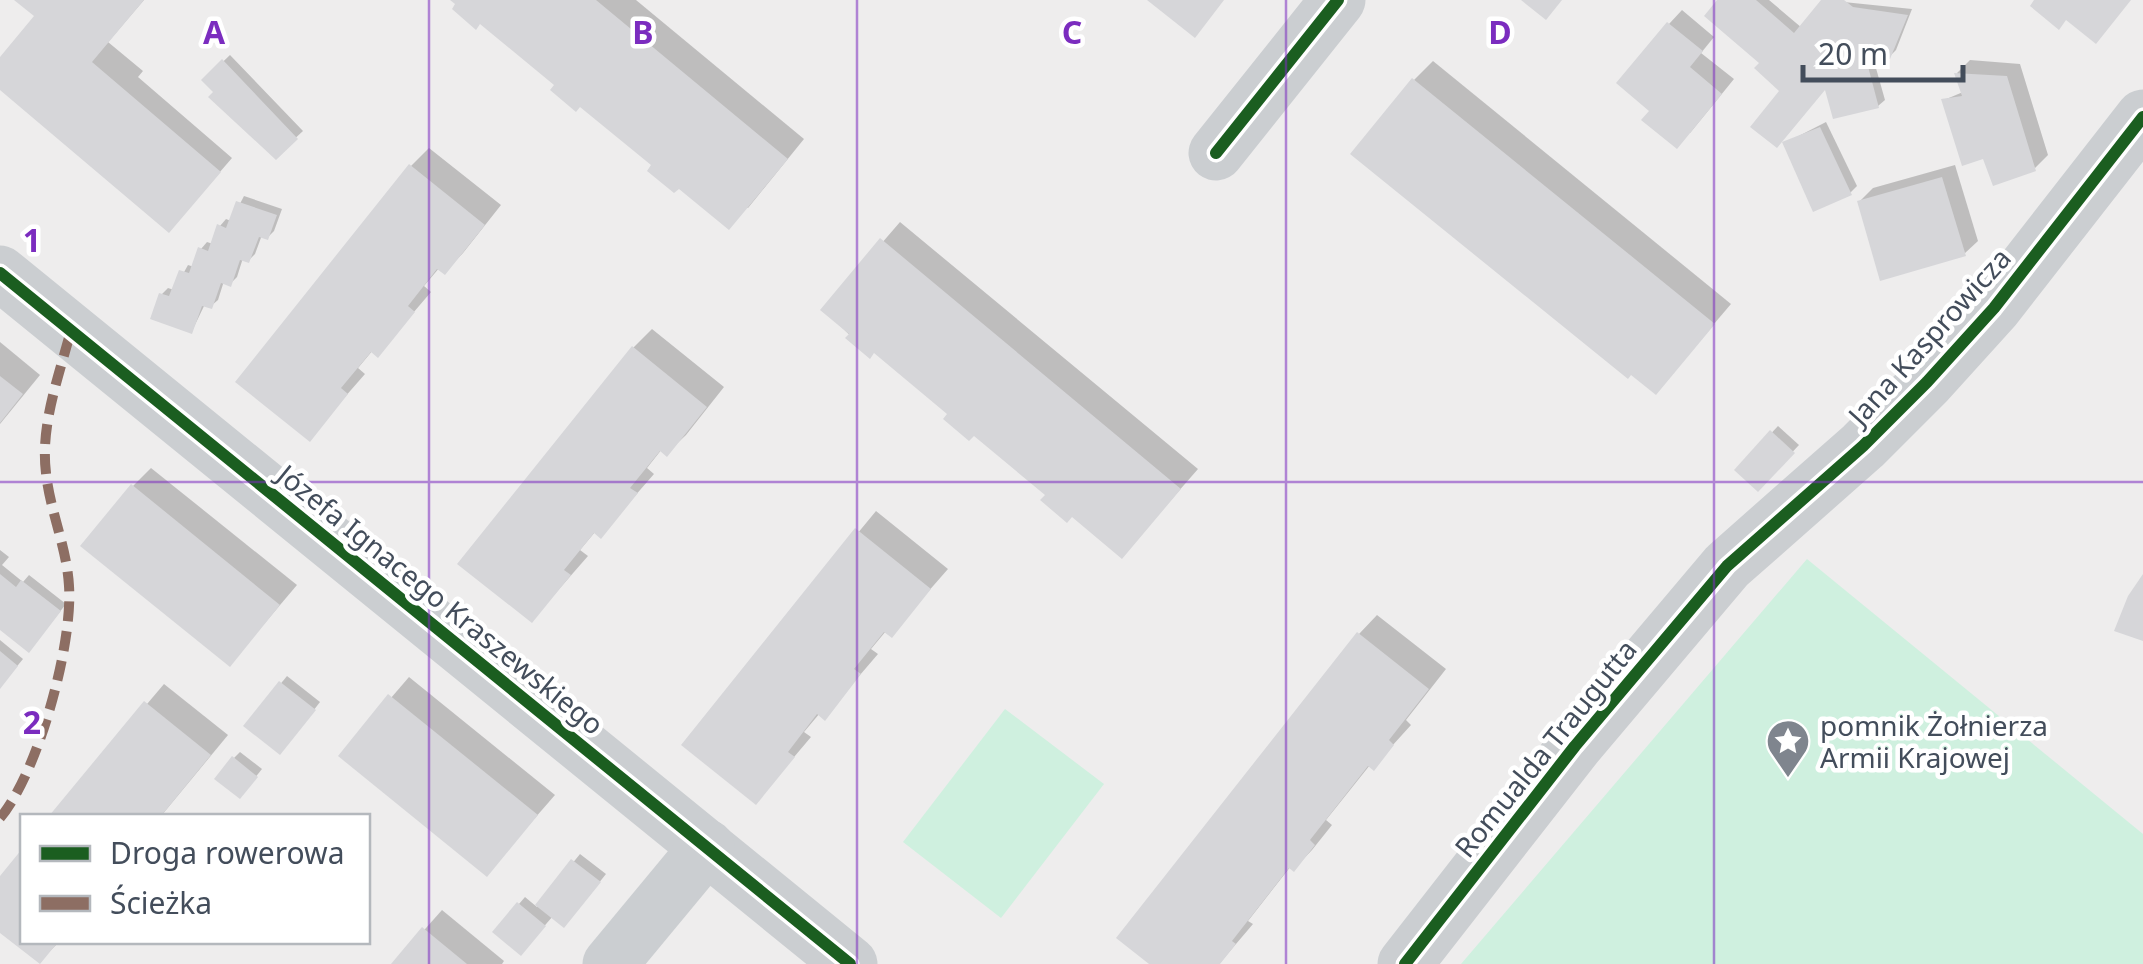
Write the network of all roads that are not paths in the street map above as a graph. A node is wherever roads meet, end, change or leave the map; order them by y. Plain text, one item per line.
1 (1338, 0) edge
2 (2143, 117) edge
3 (1216, 153) dead end
4 (0, 273) edge
5 (1727, 566) joint
6 (707, 847) junction
7 (610, 964) edge
8 (850, 964) edge
9 (1404, 964) edge

1 - 3 street
2 - 5 street, Jana Kasprowicza
4 - 6 street, Józefa Ignacego Kraszewskiego
5 - 9 street, Romualda Traugutta
6 - 7 street
6 - 8 street, Józefa Ignacego Kraszewskiego

